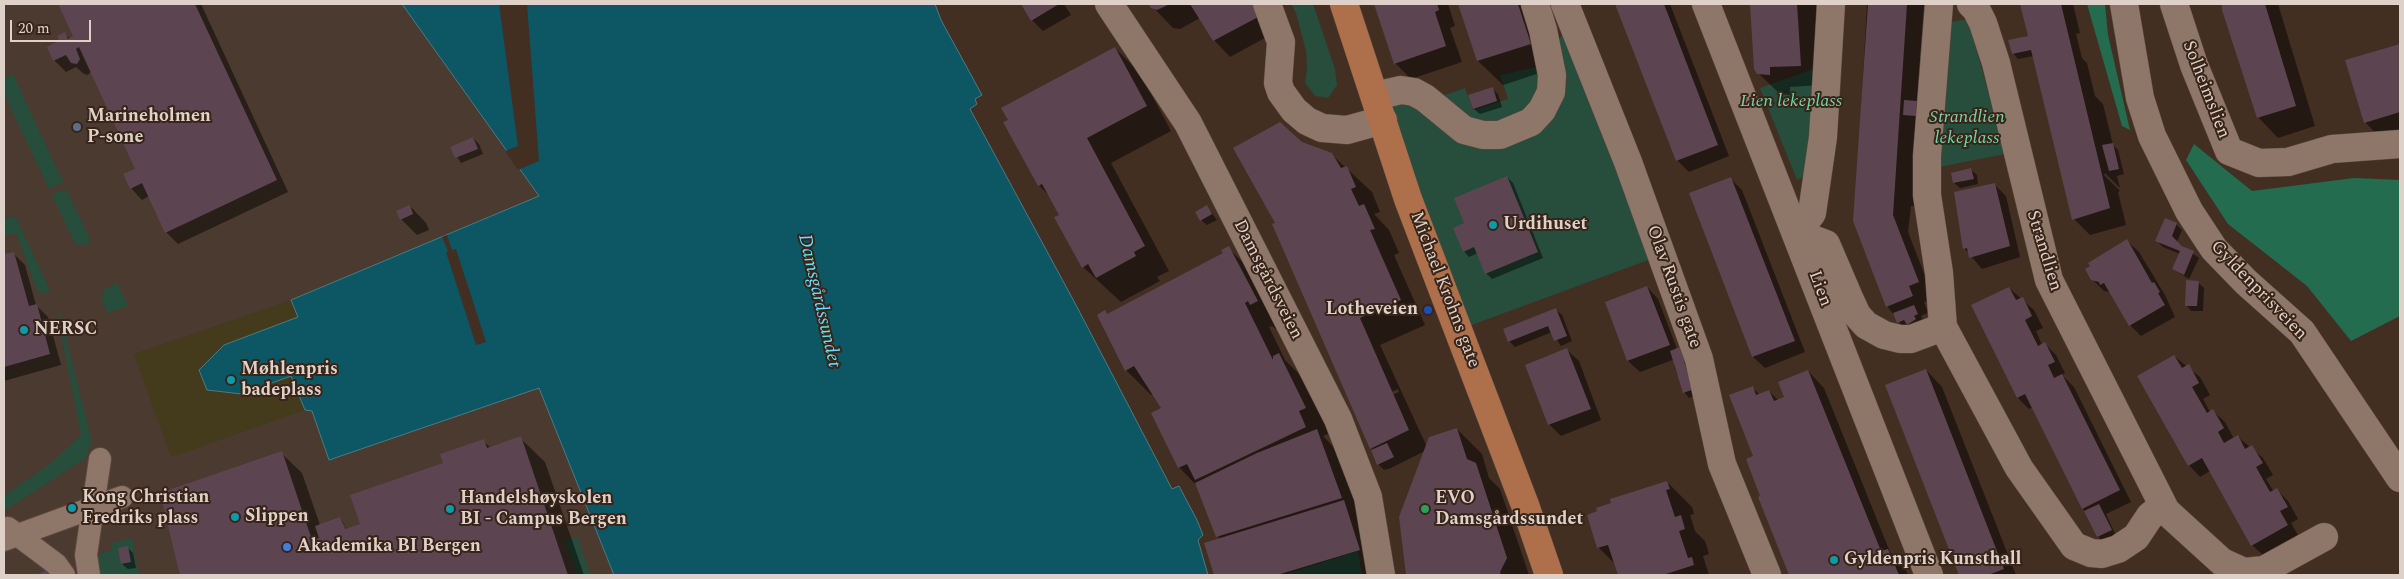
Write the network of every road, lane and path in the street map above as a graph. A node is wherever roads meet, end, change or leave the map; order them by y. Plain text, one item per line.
1 (1108, 4) edge
2 (1267, 4) edge
3 (1344, 4) edge
4 (1535, 4) edge
5 (1565, 4) edge
6 (1706, 4) edge
7 (1831, 4) edge
8 (1940, 4) edge
9 (1971, 4) edge
10 (2124, 4) edge
11 (2174, 4) edge
12 (1379, 108) junction
13 (2400, 144) edge
14 (1797, 233) junction
15 (1943, 327) junction
16 (100, 459) dead end
17 (2400, 478) edge
18 (122, 497) dead end
19 (93, 506) junction
20 (2166, 511) junction
21 (8, 533) edge
22 (2324, 536) dead end
23 (64, 575) edge
24 (89, 575) edge
25 (1381, 575) edge
26 (1548, 575) edge
27 (1766, 575) edge
28 (1929, 575) edge

1 - 25 street, Damsgårdsveien
2 - 12 street
3 - 12 main road, Michael Krohns gate
4 - 12 street
5 - 27 street, Olav Rustis gate
6 - 14 street, Lien
7 - 14 street
8 - 15 street
9 - 20 street, Strandlien
10 - 17 street, Gyldenprisveien
11 - 13 street, Solheimslien
12 - 26 main road, Michael Krohns gate
14 - 15 street
14 - 28 street, Lien
15 - 20 street
16 - 19 street
18 - 19 street
19 - 21 street
19 - 24 street
20 - 22 street, Strandlien
21 - 23 street

